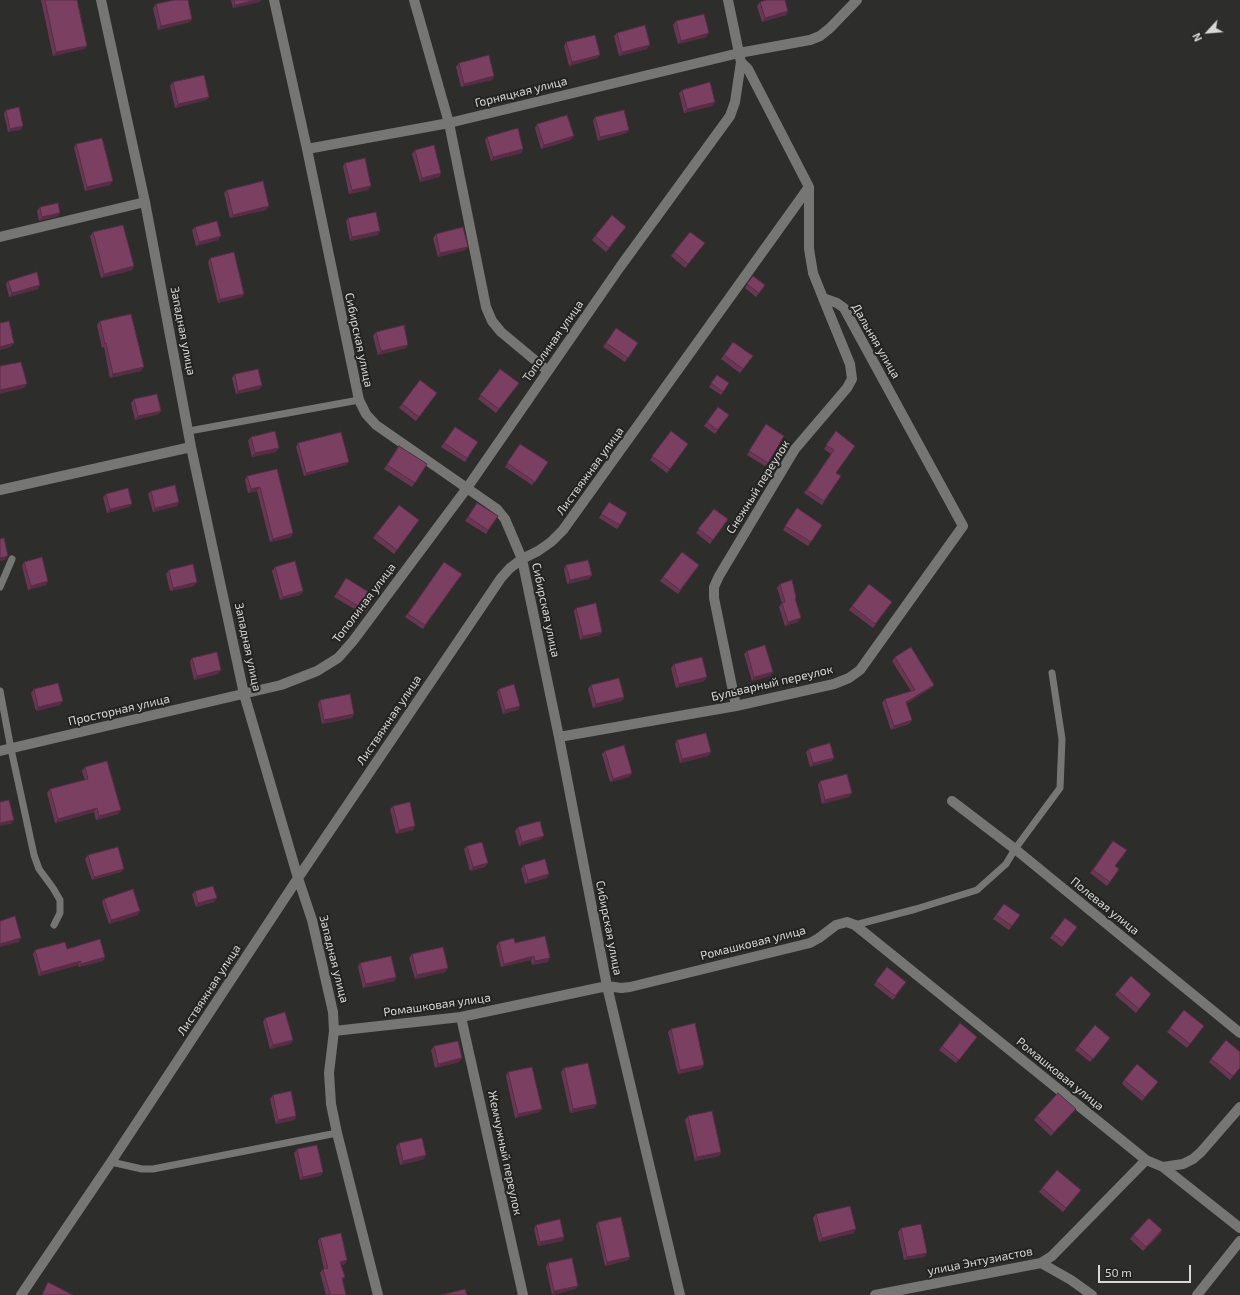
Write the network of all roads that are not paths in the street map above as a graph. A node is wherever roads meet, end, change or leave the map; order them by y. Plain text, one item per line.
1 (101, 0) edge
2 (274, 0) edge
3 (414, 0) edge
4 (728, 0) edge
5 (857, 0) edge
6 (740, 58) junction
7 (448, 123) junction
8 (307, 149) junction
9 (809, 187) junction
10 (145, 202) junction
11 (0, 237) edge
12 (822, 298) junction
13 (548, 371) junction
14 (359, 400) junction
15 (189, 431) junction
16 (191, 447) junction
17 (467, 488) junction
18 (0, 490) edge
19 (963, 526) joint
20 (12, 559) dead end
21 (522, 559) junction
22 (0, 587) edge
23 (1052, 673) dead end
24 (0, 691) edge
25 (244, 694) junction
26 (736, 706) junction
27 (559, 737) junction
28 (10, 749) junction
29 (0, 751) edge
30 (952, 801) dead end
31 (1015, 848) junction
32 (298, 878) junction
33 (54, 925) dead end
34 (855, 925) junction
35 (607, 986) junction
36 (461, 1017) junction
37 (334, 1031) junction
38 (1240, 1033) edge
39 (1240, 1107) edge
40 (337, 1133) junction
41 (1146, 1160) junction
42 (111, 1162) junction
43 (1163, 1167) junction
44 (1240, 1228) edge
45 (1240, 1241) edge
46 (1041, 1263) junction
47 (20, 1295) edge
48 (378, 1295) edge
49 (523, 1295) edge
50 (680, 1295) edge
51 (875, 1295) edge
52 (1092, 1295) edge
53 (1196, 1295) edge

1 - 10 street, Западная улица
2 - 8 street, Сибирская улица
3 - 7 street
4 - 6 street
5 - 6 street
6 - 7 street, Горняцкая улица
6 - 9 street
6 - 13 street, Тополиная улица
7 - 8 street, Горняцкая улица
7 - 13 street
8 - 14 street, Сибирская улица
9 - 12 street
9 - 21 street, Листвяжная улица
10 - 11 street
10 - 15 street, Западная улица
12 - 19 street, Дальняя улица
12 - 26 street, Снежный переулок
13 - 17 street, Тополиная улица
14 - 15 lane
14 - 17 street, Сибирская улица
15 - 16 street, Западная улица
16 - 18 street
16 - 25 street, Западная улица
17 - 21 street, Сибирская улица
17 - 25 street, Тополиная улица
19 - 26 street, Бульварный переулок
20 - 22 lane
21 - 27 street, Сибирская улица
21 - 32 street, Листвяжная улица
23 - 31 lane
24 - 28 lane
25 - 28 street, Просторная улица
25 - 32 street, Западная улица
26 - 27 street, Бульварный переулок
27 - 35 street, Сибирская улица
28 - 29 street, Просторная улица
28 - 33 lane
30 - 31 street, Полевая улица
31 - 34 lane
31 - 38 street, Полевая улица
32 - 37 street, Западная улица
32 - 42 street, Листвяжная улица
34 - 35 street, Ромашковая улица
34 - 41 street, Ромашковая улица
35 - 36 street, Ромашковая улица
35 - 50 street, Сибирская улица
36 - 37 street, Ромашковая улица
36 - 49 street, Жемчужный переулок
37 - 40 street, Западная улица
39 - 43 street
40 - 42 lane
40 - 48 street, Западная улица
41 - 43 street, Ромашковая улица
41 - 46 street, улица Энтузиастов
42 - 47 street, Листвяжная улица
43 - 44 street, Ромашковая улица
45 - 53 street
46 - 51 street, улица Энтузиастов
46 - 52 street

